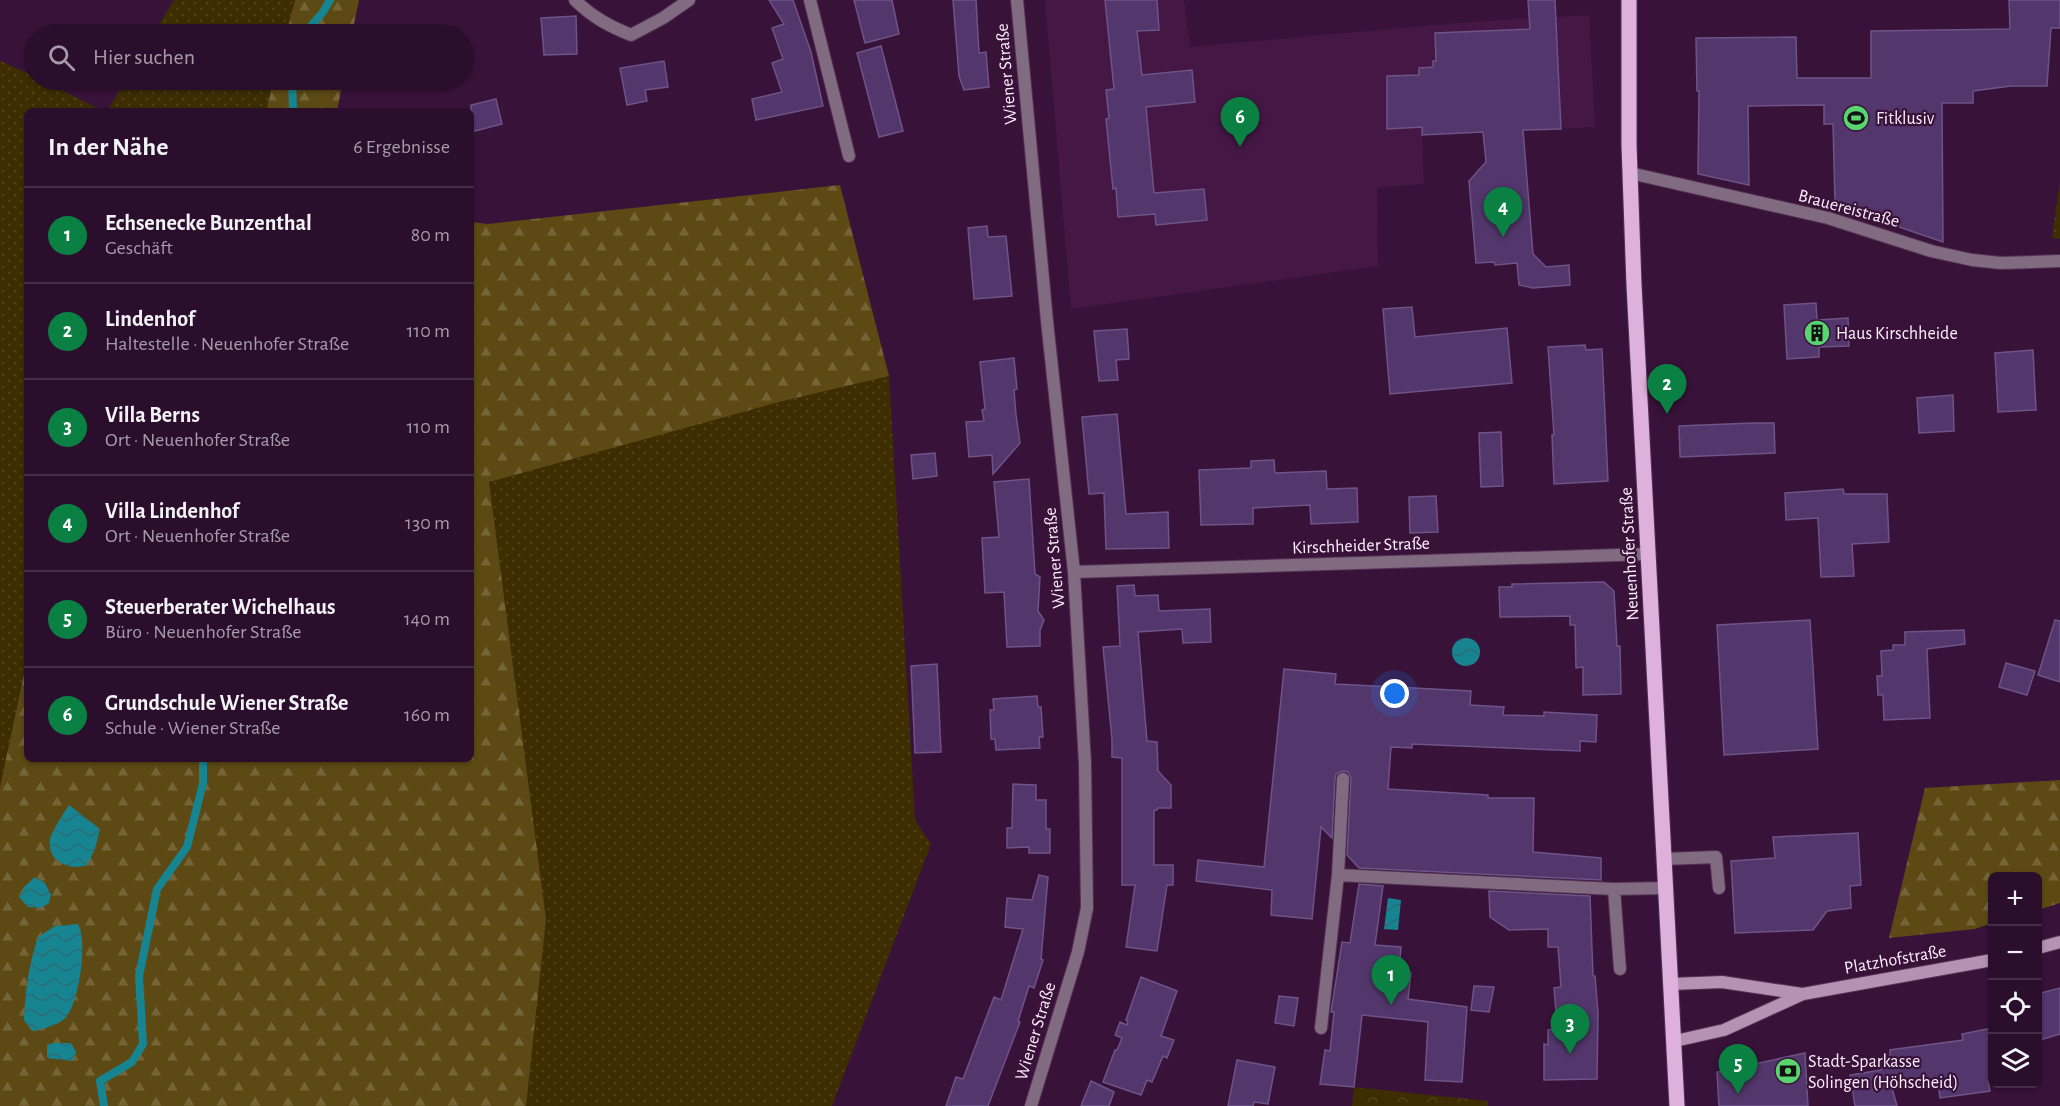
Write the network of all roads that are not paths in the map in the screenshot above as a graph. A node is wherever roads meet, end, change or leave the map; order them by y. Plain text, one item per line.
1 (575, 0) edge
2 (689, 0) edge
3 (810, 0) edge
4 (1017, 0) edge
5 (1629, 0) edge
6 (849, 156) dead end
7 (1630, 173) junction
8 (2060, 261) edge
9 (1649, 554) junction
10 (1074, 572) junction
11 (1343, 779) dead end
12 (1664, 859) junction
13 (1338, 875) junction
14 (1666, 888) junction
15 (1719, 888) dead end
16 (1614, 889) junction
17 (2060, 942) edge
18 (2042, 947) edge
19 (1988, 961) edge
20 (1620, 969) dead end
21 (1671, 984) junction
22 (1803, 994) junction
23 (1321, 1028) dead end
24 (1675, 1041) junction
25 (1031, 1106) edge
26 (1677, 1106) edge

1 - 2 street
3 - 6 street
4 - 10 street, Wiener Straße
5 - 7 main road, Neuenhofer Straße
7 - 8 street, Brauereistraße
7 - 9 main road, Neuenhofer Straße
9 - 10 street, Kirschheider Straße
9 - 12 main road, Neuenhofer Straße
10 - 25 street, Wiener Straße
11 - 13 street
12 - 14 main road, Neuenhofer Straße
12 - 15 street
13 - 16 street
13 - 23 street
14 - 16 street
14 - 21 main road, Neuenhofer Straße
16 - 20 street
17 - 18 main road
19 - 22 main road, Platzhofstraße
21 - 22 main road, Platzhofstraße
21 - 24 main road, Neuenhofer Straße
22 - 24 main road, Platzhofstraße
24 - 26 main road, Neuenhofer Straße

